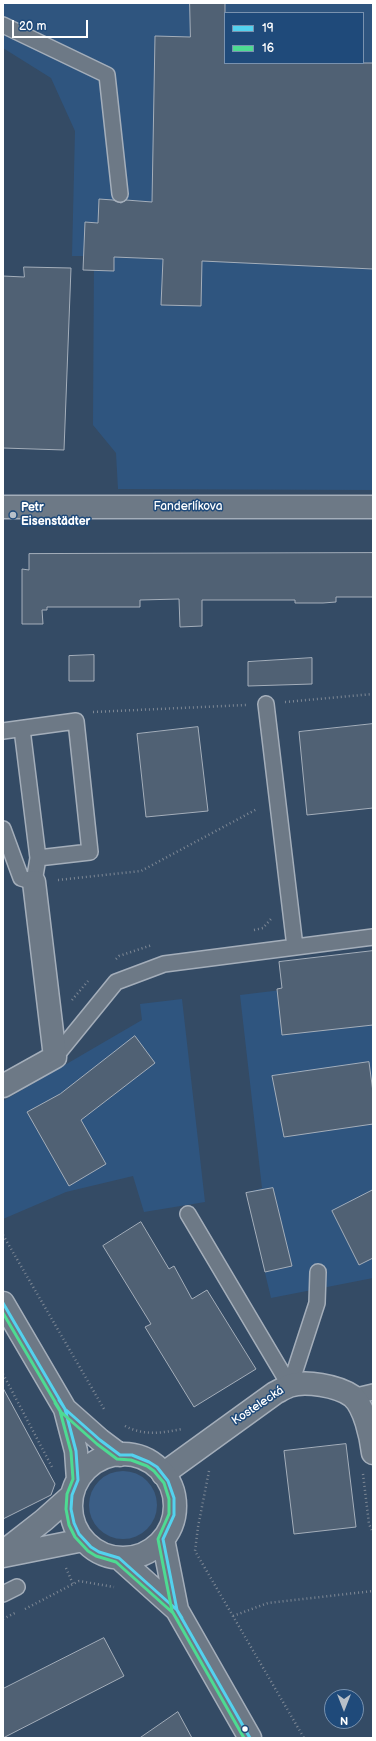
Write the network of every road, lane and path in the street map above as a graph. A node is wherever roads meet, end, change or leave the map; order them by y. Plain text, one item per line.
1 (3, 25) edge
2 (120, 194) dead end
3 (373, 507) edge
4 (3, 508) edge
5 (373, 694) edge
6 (266, 704) junction
7 (91, 712) dead end
8 (22, 729) junction
9 (3, 731) edge
10 (277, 798) junction
11 (3, 829) edge
12 (38, 858) junction
13 (34, 882) junction
14 (373, 937) edge
15 (295, 947) junction
16 (55, 1057) junction
17 (3, 1086) edge
18 (188, 1214) dead end
19 (3, 1235) edge
20 (318, 1272) dead end
21 (3, 1303) edge
22 (3, 1374) edge
23 (290, 1386) junction
24 (363, 1394) edge
25 (65, 1409) junction
26 (105, 1410) dead end
27 (120, 1424) dead end
28 (201, 1446) junction
29 (120, 1455) junction
30 (368, 1461) edge
31 (54, 1472) dead end
32 (163, 1474) junction
33 (75, 1488) junction
34 (373, 1533) edge
35 (162, 1539) junction
36 (84, 1540) junction
37 (195, 1551) junction
38 (3, 1552) edge
39 (3, 1556) edge
40 (119, 1558) junction
41 (167, 1566) junction
42 (141, 1579) junction
43 (17, 1587) dead end
44 (373, 1591) edge
45 (3, 1594) edge
46 (24, 1609) dead end
47 (177, 1610) junction
48 (17, 1612) dead end
49 (233, 1616) junction
50 (3, 1619) edge
51 (250, 1738) edge
52 (304, 1738) edge

1 - 2 lane
3 - 4 street, Fanderlíkova
5 - 6 path
6 - 7 path
6 - 10 lane
8 - 9 lane
8 - 12 lane
8 - 12 lane
10 - 13 path
10 - 15 lane
11 - 13 lane
12 - 13 lane
13 - 16 street
14 - 15 lane
15 - 16 lane
16 - 17 street
18 - 23 lane
19 - 26 path
20 - 23 lane
21 - 25 street
22 - 31 path
23 - 24 street, Kostelecká
23 - 28 street, Kostelecká
24 - 30 street, Kostelecká
25 - 29 street
25 - 33 street
27 - 28 path
28 - 32 street, Kostelecká
28 - 37 path
29 - 32 street
29 - 33 street
30 - 34 path
32 - 35 street
33 - 36 street
33 - 38 street
35 - 40 street
35 - 41 street
36 - 39 street
36 - 40 street
37 - 41 path
37 - 49 path
40 - 42 street
41 - 47 street
42 - 46 path
42 - 47 street
43 - 45 lane
44 - 49 path
47 - 51 street
48 - 50 path
49 - 52 path

